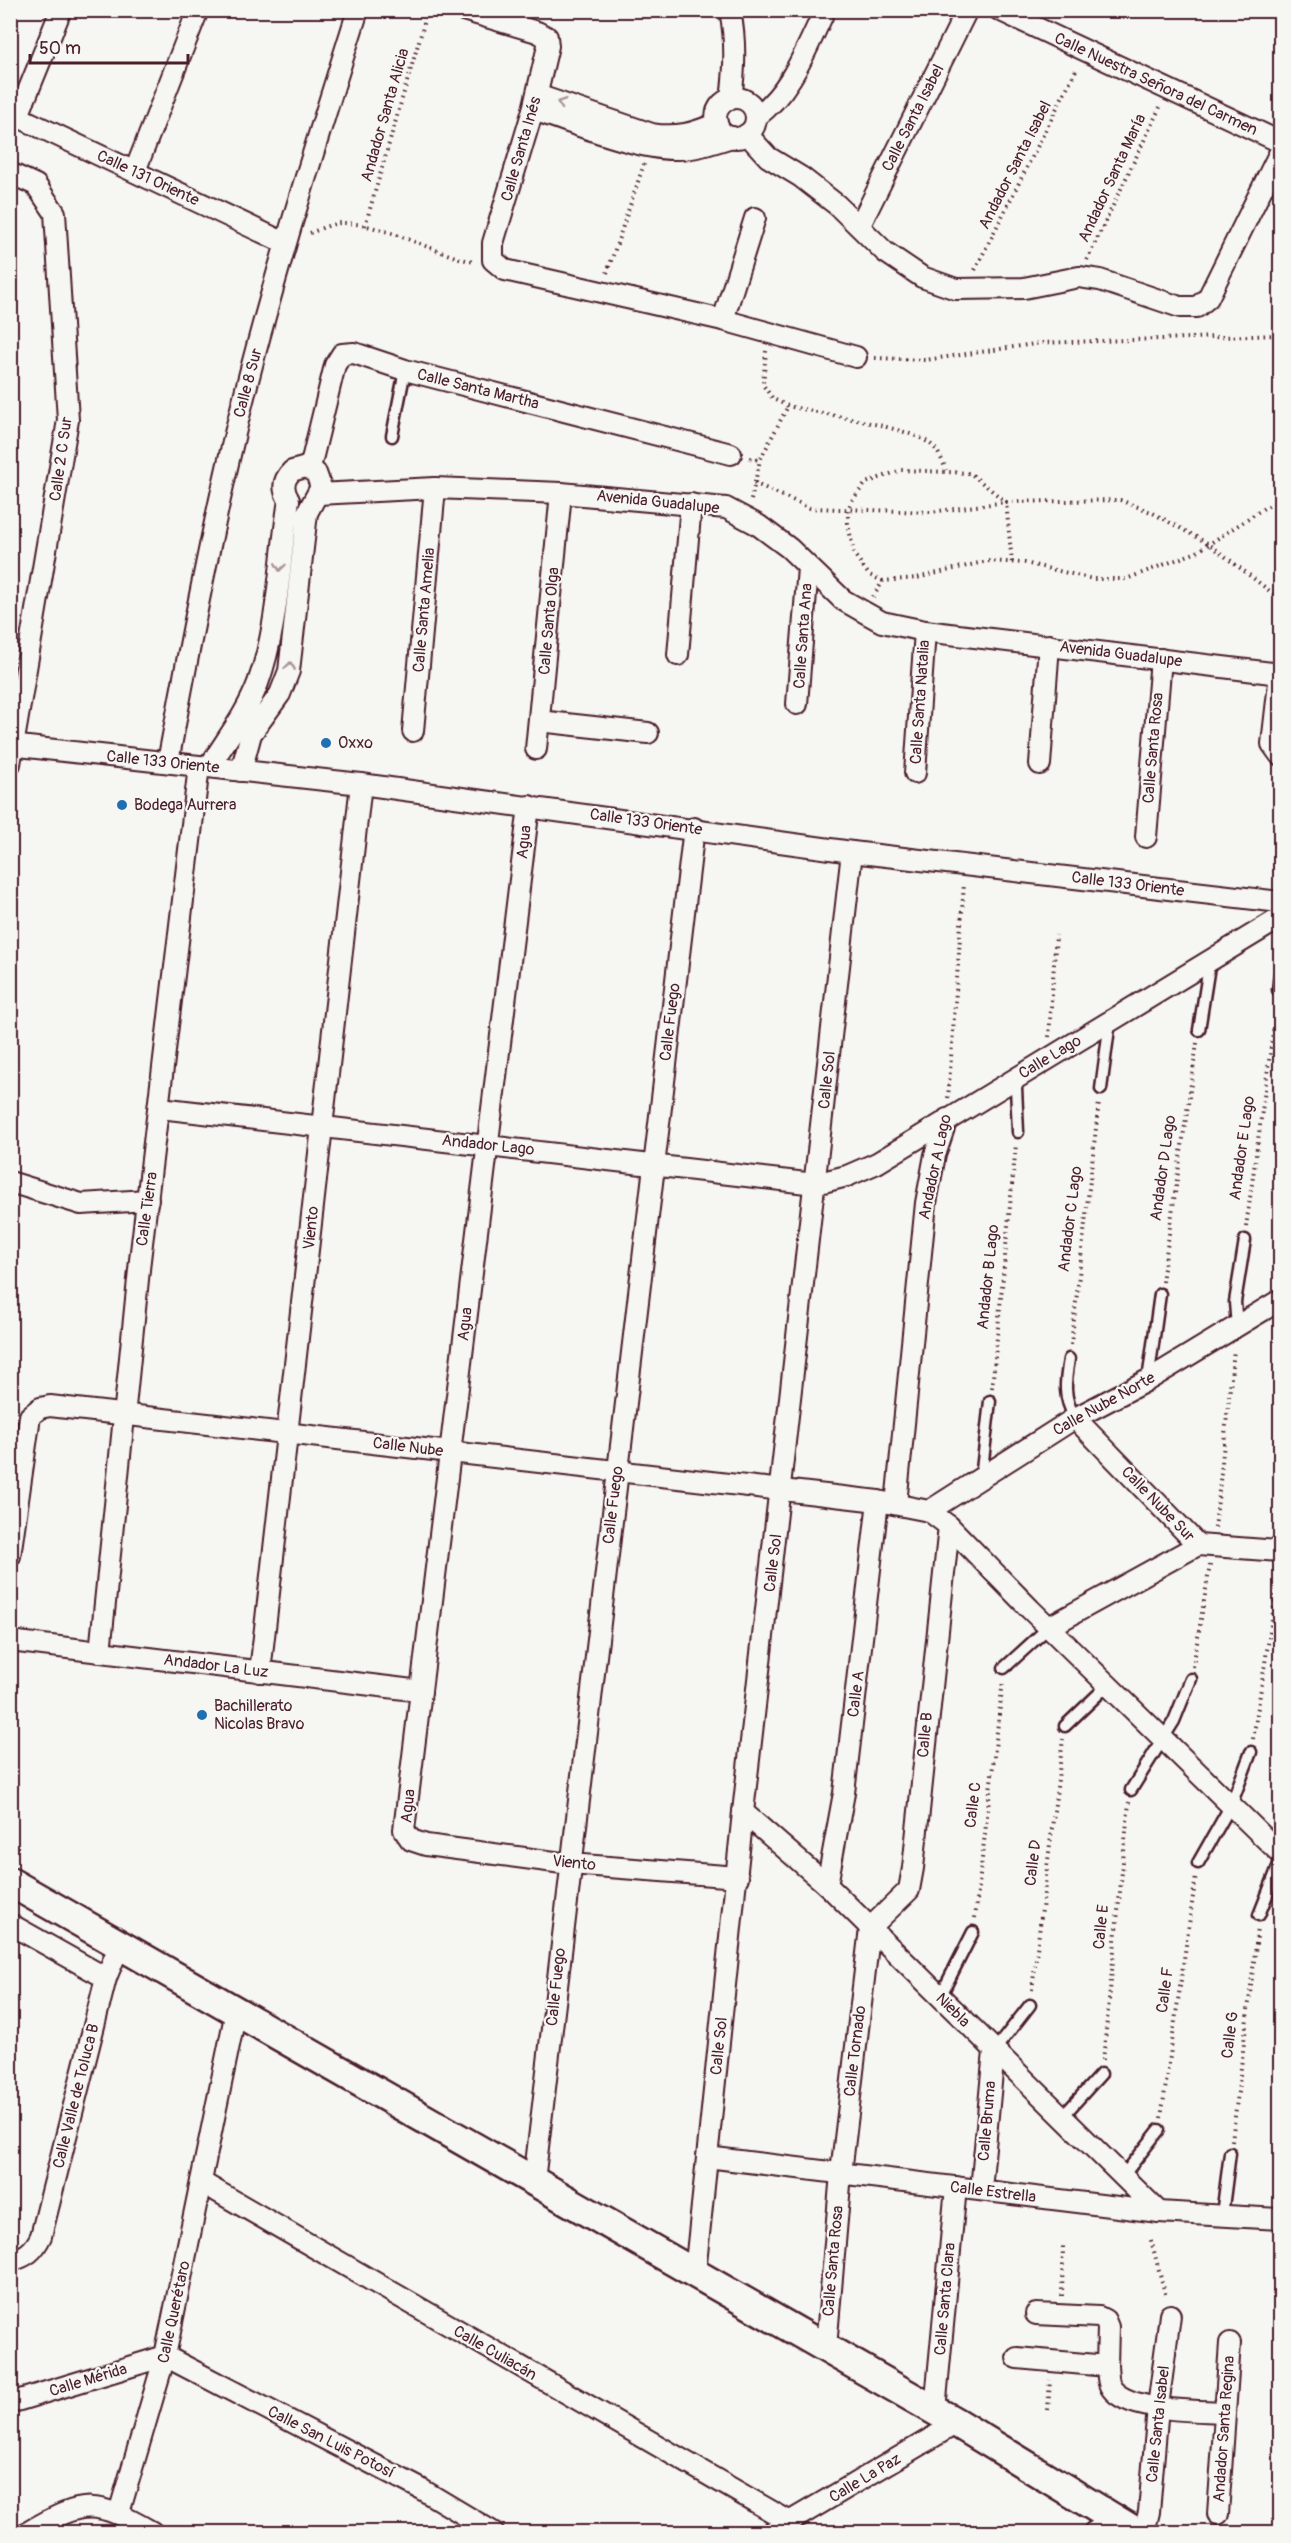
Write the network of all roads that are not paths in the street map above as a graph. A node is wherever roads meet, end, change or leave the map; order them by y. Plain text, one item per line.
1 (61, 10) edge
2 (198, 10) edge
3 (358, 10) edge
4 (463, 10) edge
5 (730, 10) edge
6 (825, 10) edge
7 (967, 10) edge
8 (999, 10) edge
9 (731, 99) junction
10 (535, 103) junction
11 (14, 115) edge
12 (756, 117) junction
13 (717, 123) junction
14 (739, 136) junction
15 (1281, 142) edge
16 (1281, 152) edge
17 (135, 171) junction
18 (10, 173) edge
19 (755, 218) dead end
20 (860, 225) junction
21 (285, 243) junction
22 (723, 320) junction
23 (856, 357) road end
24 (405, 370) junction
25 (392, 436) dead end
26 (731, 454) road end
27 (303, 468) junction
28 (435, 488) junction
29 (561, 493) junction
30 (318, 494) junction
31 (691, 504) junction
32 (808, 568) junction
33 (925, 631) junction
34 (1049, 645) junction
35 (678, 655) dead end
36 (1161, 659) junction
37 (1280, 674) edge
38 (258, 684) junction
39 (280, 694) junction
40 (797, 704) dead end
41 (539, 721) junction
42 (413, 731) dead end
43 (648, 733) dead end
44 (536, 749) dead end
45 (12, 751) edge
46 (1281, 755) edge
47 (168, 762) junction
48 (1040, 764) dead end
49 (204, 766) junction
50 (241, 771) junction
51 (915, 773) dead end
52 (361, 784) junction
53 (529, 806) junction
54 (694, 828) junction
55 (1146, 837) dead end
56 (852, 852) junction
57 (1281, 902) edge
58 (1281, 918) edge
59 (1210, 960) junction
60 (1281, 974) edge
61 (1278, 990) road end
62 (1110, 1021) junction
63 (1199, 1030) road end
64 (1013, 1079) junction
65 (1101, 1089) road end
66 (160, 1108) junction
67 (947, 1119) junction
68 (322, 1126) junction
69 (1018, 1132) road end
70 (487, 1145) junction
71 (653, 1164) junction
72 (10, 1182) edge
73 (815, 1184) junction
74 (148, 1200) junction
75 (1245, 1240) road end
76 (1160, 1294) road end
77 (1281, 1300) edge
78 (1237, 1327) junction
79 (1069, 1359) road end
80 (1148, 1380) junction
81 (990, 1401) road end
82 (123, 1414) junction
83 (1075, 1418) junction
84 (288, 1433) junction
85 (450, 1452) junction
86 (617, 1471) junction
87 (981, 1478) junction
88 (781, 1490) junction
89 (887, 1503) junction
90 (928, 1511) junction
91 (949, 1526) junction
92 (1206, 1546) junction
93 (1281, 1551) edge
94 (10, 1556) edge
95 (1049, 1627) junction
96 (10, 1641) edge
97 (100, 1652) junction
98 (1004, 1668) road end
99 (260, 1672) junction
100 (1191, 1679) road end
101 (1109, 1684) junction
102 (421, 1691) junction
103 (1065, 1726) road end
104 (1164, 1737) junction
105 (1251, 1752) road end
106 (1131, 1790) road end
107 (1231, 1805) junction
108 (743, 1812) junction
109 (411, 1840) joint
110 (1281, 1853) edge
111 (1281, 1862) edge
112 (1198, 1863) road end
113 (570, 1864) junction
114 (738, 1877) junction
115 (10, 1882) edge
116 (826, 1885) junction
117 (1259, 1915) road end
118 (10, 1924) edge
119 (870, 1928) junction
120 (973, 1932) road end
121 (120, 1944) junction
122 (106, 1978) junction
123 (940, 1998) junction
124 (1030, 2005) road end
125 (236, 2011) junction
126 (994, 2051) junction
127 (1101, 2074) road end
128 (1063, 2116) junction
129 (1160, 2130) road end
130 (1230, 2153) road end
131 (707, 2157) junction
132 (841, 2173) junction
133 (1123, 2176) junction
134 (534, 2181) junction
135 (201, 2182) junction
136 (956, 2187) junction
137 (981, 2190) junction
138 (1160, 2212) junction
139 (1222, 2216) junction
140 (1281, 2219) edge
141 (10, 2261) edge
142 (695, 2273) junction
143 (1036, 2314) dead end
144 (1170, 2315) road end
145 (1230, 2343) dead end
146 (826, 2348) junction
147 (165, 2356) junction
148 (1017, 2358) dead end
149 (1107, 2366) junction
150 (10, 2403) edge
151 (1158, 2407) junction
152 (1224, 2412) junction
153 (946, 2417) junction
154 (119, 2514) junction
155 (1218, 2514) dead end
156 (790, 2522) junction
157 (1115, 2528) edge
158 (28, 2532) edge
159 (152, 2532) edge
160 (494, 2532) edge
161 (772, 2532) edge
162 (1144, 2532) edge

1 - 11 street
2 - 17 street
3 - 21 street, Calle 8 Sur
4 - 10 street, Calle Santa Inés
5 - 9 street
6 - 12 street
7 - 20 street, Calle Santa Isabel
8 - 15 street, Calle Nuestra Señora del Carmen
9 - 12 street
9 - 13 street
13 -> 10 street
10 - 14 street
10 - 22 street, Calle Santa Inés
11 - 17 street, Calle 131 Oriente
12 - 14 street
13 - 14 street
14 - 20 street
16 - 20 street
17 - 21 street, Calle 131 Oriente
18 - 45 street, Calle 2 C Sur
19 - 22 street
21 - 47 street, Calle 8 Sur
22 - 23 street
24 - 25 lane
24 - 26 street, Calle Santa Martha
24 - 27 street, Calle Santa Martha
27 - 30 street
27 -> 38 street
28 - 29 street, Avenida Guadalupe
28 - 30 street, Avenida Guadalupe
28 - 42 street, Calle Santa Amelia
29 - 31 street, Avenida Guadalupe
29 - 41 street, Calle Santa Olga
39 -> 30 street
31 - 32 street, Avenida Guadalupe
31 - 35 street
32 - 33 street, Avenida Guadalupe
32 - 40 street, Calle Santa Ana
33 - 34 street, Avenida Guadalupe
33 - 51 street, Calle Santa Natalia
34 - 36 street, Avenida Guadalupe
34 - 48 street
36 - 37 street, Avenida Guadalupe
36 - 55 street, Calle Santa Rosa
37 - 46 street
38 - 39 street
38 - 49 street
39 - 50 street
41 - 43 street
41 - 44 street, Calle Santa Olga
45 - 47 street, Calle 133 Oriente
47 - 49 street, Calle 133 Oriente
49 - 50 street, Calle 133 Oriente
49 - 66 street, Calle Tierra
50 - 52 street, Calle 133 Oriente
52 - 53 street, Calle 133 Oriente
52 - 68 street, Viento
53 - 54 street, Calle 133 Oriente
53 - 70 street, Agua
54 - 56 street, Calle 133 Oriente
54 - 71 street, Calle Fuego
56 - 57 street, Calle 133 Oriente
56 - 73 street, Calle Sol
58 - 59 street, Calle Lago
59 - 62 street, Calle Lago
59 - 63 lane
60 - 61 lane
62 - 64 street, Calle Lago
62 - 65 lane
64 - 67 street, Calle Lago
64 - 69 lane
66 - 68 street, Andador Lago
66 - 74 street, Calle Tierra
67 - 73 street, Calle Lago
67 - 89 street, Andador A Lago
68 - 70 street, Andador Lago
68 - 84 street, Viento
70 - 71 street, Andador Lago
70 - 85 street, Agua
71 - 73 street, Andador Lago
71 - 86 street, Calle Fuego
72 - 74 street
73 - 88 street, Calle Sol
74 - 82 street, Calle Tierra
75 - 78 lane
76 - 80 lane
77 - 78 street, Calle Nube Norte
78 - 80 street, Calle Nube Norte
79 - 83 lane
80 - 83 street, Calle Nube Norte
81 - 87 lane
82 - 84 street, Calle Nube
82 - 94 street, Calle Nube
82 - 97 street, Calle Tierra
83 - 87 street, Calle Nube Norte
83 - 92 street, Calle Nube Sur
84 - 85 street, Calle Nube
84 - 99 street, Viento
85 - 86 street, Calle Nube
85 - 102 street, Agua
86 - 88 street, Calle Nube
86 - 113 street, Calle Fuego
87 - 90 street, Calle Nube Norte
88 - 89 street, Calle Nube
88 - 108 street, Calle Sol
89 - 90 street, Calle Nube
89 - 116 street, Calle A
90 - 91 street
91 - 95 street
91 - 119 street, Calle B
92 - 93 street
92 - 95 street, Calle Nube Sur
95 - 98 lane
95 - 101 street
96 - 97 street, Andador La Luz
97 - 99 street, Andador La Luz
99 - 102 street, Andador La Luz
100 - 104 lane
101 - 103 lane
101 - 104 street
102 - 109 street, Agua
104 - 106 lane
104 - 107 street
105 - 107 lane
107 - 110 street
107 - 112 lane
108 - 114 street, Calle Sol
108 - 116 street, Niebla
109 - 113 street, Viento
111 - 117 lane
113 - 114 street, Viento
113 - 134 street, Calle Fuego
114 - 131 street, Calle Sol
115 - 121 main road
116 - 119 street, Niebla
118 - 122 street
119 - 123 street, Niebla
119 - 132 street, Calle Tornado
120 - 123 lane
121 - 122 street, Calle Valle de Toluca B
121 - 125 main road
122 - 141 street, Calle Valle de Toluca B
123 - 126 street, Niebla
124 - 126 lane
125 - 134 main road
125 - 135 street, Calle Querétaro
126 - 128 street, Niebla
126 - 137 street, Calle Bruma
127 - 128 lane
128 - 133 street, Niebla
129 - 133 lane
130 - 139 lane
131 - 132 street, Calle Estrella
131 - 142 street, Calle Sol
132 - 136 street, Calle Estrella
132 - 146 street, Calle Santa Rosa
133 - 138 street, Niebla
134 - 142 main road
135 - 147 street, Calle Querétaro
135 - 156 street, Calle Culiacán
136 - 137 street, Calle Estrella
136 - 153 street, Calle Santa Clara
137 - 138 street, Calle Estrella
138 - 139 street, Calle Estrella
139 - 140 street, Calle Estrella
142 - 146 main road
143 - 149 street
144 - 151 street, Calle Santa Isabel
145 - 152 street, Andador Santa Regina
146 - 153 main road
147 - 150 street, Calle Mérida
147 - 154 street, Calle Querétaro
147 - 160 street, Calle San Luis Potosí
148 - 149 street
149 - 151 street
151 - 152 street
151 - 162 street, Calle Santa Isabel
152 - 155 street, Andador Santa Regina
153 - 156 street, Calle La Paz
153 - 157 main road
154 - 158 street
154 - 159 street
156 - 161 street, Calle La Paz

